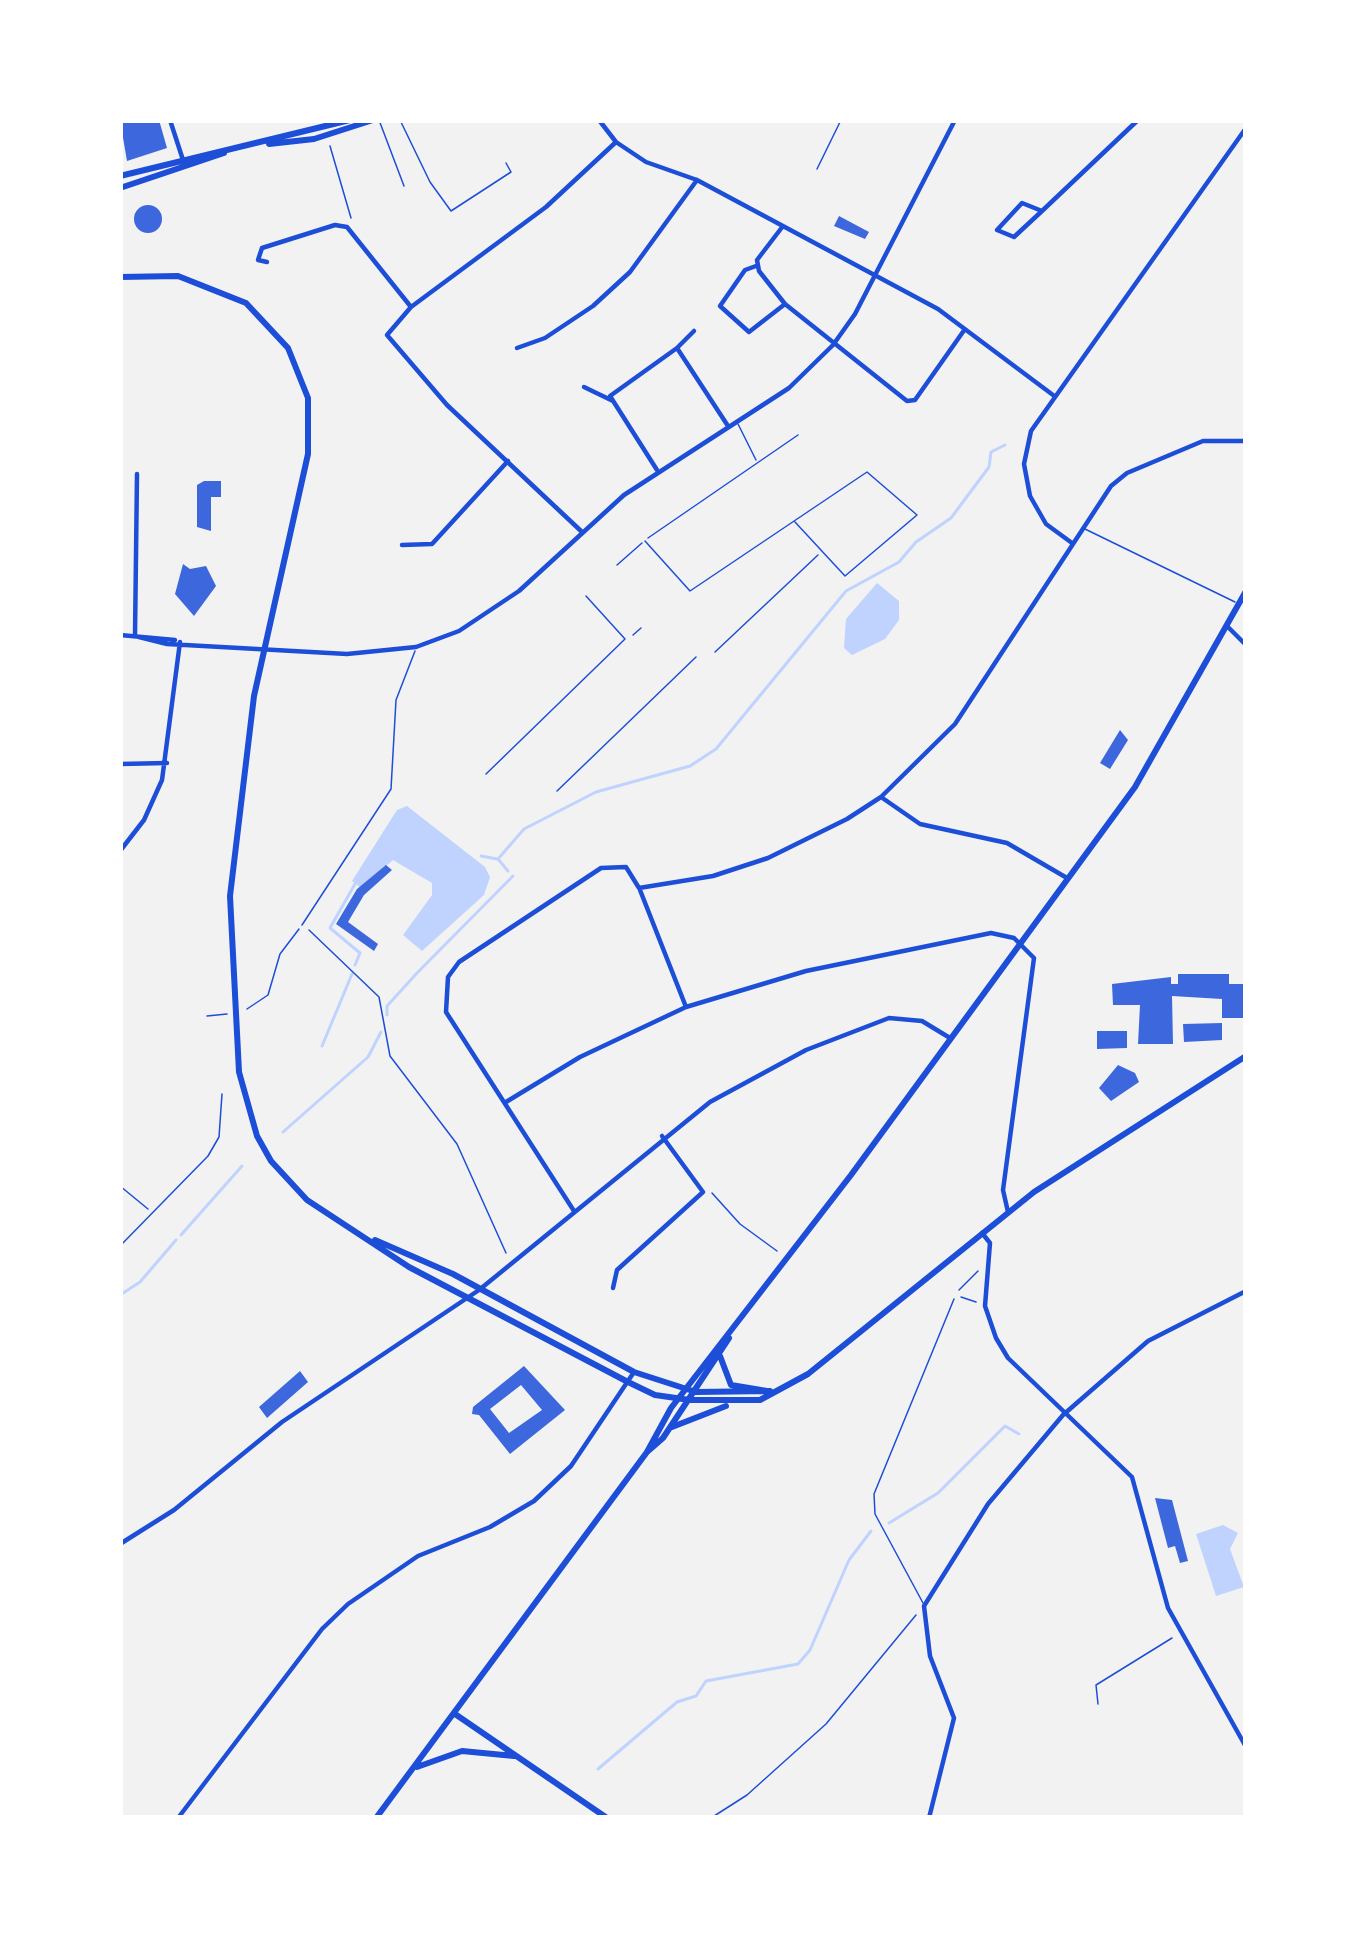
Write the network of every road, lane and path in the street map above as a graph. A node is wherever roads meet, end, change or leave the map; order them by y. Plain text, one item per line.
1 (170, 120) edge
2 (350, 120) edge
3 (400, 120) edge
4 (599, 120) edge
5 (841, 120) edge
6 (955, 120) edge
7 (1138, 120) edge
8 (372, 121) edge
9 (1246, 128) edge
10 (329, 142) dead end
11 (616, 142) junction
12 (259, 144) junction
13 (184, 161) junction
14 (506, 163) dead end
15 (817, 169) dead end
16 (120, 176) edge
17 (698, 180) junction
18 (404, 186) dead end
19 (120, 188) edge
20 (1042, 211) junction
21 (784, 225) junction
22 (347, 227) junction
23 (267, 262) dead end
24 (756, 266) junction
25 (874, 275) junction
26 (120, 277) edge
27 (785, 304) junction
28 (412, 307) junction
29 (965, 329) junction
30 (694, 331) dead end
31 (833, 345) junction
32 (518, 348) dead end
33 (677, 348) junction
34 (584, 387) dead end
35 (1053, 395) junction
36 (613, 401) junction
37 (736, 421) junction
38 (728, 426) junction
39 (798, 435) dead end
40 (1246, 442) edge
41 (508, 461) junction
42 (758, 463) junction
43 (657, 470) junction
44 (137, 474) dead end
45 (794, 522) junction
46 (1082, 528) junction
47 (581, 531) junction
48 (645, 541) junction
49 (1072, 543) junction
50 (402, 545) dead end
51 (820, 553) junction
52 (616, 565) dead end
53 (1246, 591) edge
54 (586, 596) dead end
55 (1239, 604) junction
56 (1227, 626) junction
57 (641, 628) dead end
58 (120, 635) edge
59 (135, 636) junction
60 (625, 639) junction
61 (180, 642) junction
62 (1246, 645) edge
63 (416, 647) junction
64 (266, 648) junction
65 (715, 652) dead end
66 (696, 657) dead end
67 (166, 763) junction
68 (120, 764) edge
69 (486, 774) dead end
70 (556, 791) dead end
71 (881, 797) junction
72 (120, 851) edge
73 (1067, 878) junction
74 (639, 888) junction
75 (302, 925) junction
76 (1020, 941) junction
77 (686, 1007) junction
78 (234, 1013) junction
79 (207, 1016) dead end
80 (950, 1038) junction
81 (1246, 1056) edge
82 (222, 1094) dead end
83 (505, 1102) junction
84 (662, 1136) junction
85 (120, 1186) edge
86 (703, 1192) junction
87 (151, 1211) junction
88 (574, 1211) junction
89 (1008, 1212) junction
90 (982, 1233) junction
91 (359, 1234) junction
92 (120, 1246) edge
93 (780, 1254) dead end
94 (510, 1263) junction
95 (988, 1271) junction
96 (614, 1288) dead end
97 (479, 1290) junction
98 (1246, 1291) edge
99 (468, 1297) junction
100 (955, 1297) junction
101 (985, 1306) junction
102 (731, 1334) junction
103 (720, 1356) junction
104 (634, 1372) junction
105 (628, 1382) junction
106 (685, 1389) junction
107 (772, 1391) junction
108 (696, 1392) junction
109 (678, 1399) junction
110 (690, 1400) junction
111 (734, 1404) junction
112 (1066, 1412) junction
113 (669, 1429) junction
114 (647, 1452) junction
115 (120, 1544) edge
116 (924, 1606) junction
117 (1180, 1633) junction
118 (1098, 1704) dead end
119 (455, 1714) junction
120 (1246, 1747) edge
121 (528, 1762) junction
122 (414, 1768) junction
123 (178, 1818) edge
124 (376, 1818) edge
125 (607, 1818) edge
126 (711, 1818) edge
127 (929, 1818) edge

1 - 13 street
2 - 12 main road
3 - 14 lane
4 - 11 street
5 - 15 lane
6 - 25 street
7 - 20 street
8 - 12 main road
8 - 18 lane
9 - 35 street
10 - 22 path
11 - 17 street
11 - 28 street
12 - 13 main road
13 - 16 main road
13 - 19 main road
17 - 21 street
17 - 32 street
20 - 20 street
21 - 24 street
21 - 25 street
22 - 23 street
22 - 28 street
24 - 27 street
24 - 27 street
25 - 29 street
25 - 31 street
26 - 64 main road
27 - 31 street
28 - 41 street
29 - 31 street
29 - 35 street
30 - 33 street
31 - 37 street
33 - 36 street
33 - 38 street
34 - 36 street
35 - 49 street
36 - 43 street
37 - 38 street
37 - 42 lane
38 - 43 street
39 - 42 lane
40 - 46 street
41 - 47 street
41 - 50 street
42 - 48 lane
43 - 47 street
44 - 59 street
45 - 48 lane
45 - 51 lane
45 - 51 lane
46 - 49 street
46 - 55 lane
47 - 63 street
48 - 52 lane
49 - 71 street
51 - 65 lane
53 - 55 main road
54 - 60 lane
55 - 56 main road
56 - 62 street
56 - 73 main road
57 - 60 path
58 - 59 street
59 - 61 street
60 - 69 lane
61 - 64 street
61 - 67 street
63 - 64 street
63 - 75 lane
64 - 78 main road
66 - 70 lane
67 - 68 street
67 - 72 street
71 - 73 street
71 - 74 street
73 - 76 main road
74 - 77 street
74 - 83 street
75 - 78 path
75 - 94 path
76 - 77 street
76 - 80 main road
76 - 89 street
77 - 83 street
78 - 79 path
78 - 91 main road
80 - 84 street
80 - 102 main road
81 - 89 main road
82 - 87 path
83 - 88 street
84 - 86 street
84 - 88 street
85 - 87 path
86 - 93 path
86 - 96 street
87 - 92 path
88 - 94 street
89 - 90 main road
90 - 95 street
90 - 107 main road
91 - 97 main road
91 - 99 main road
94 - 97 street
95 - 100 path
95 - 101 street
97 - 99 street
97 - 104 main road
98 - 112 street
99 - 105 main road
99 - 115 street
100 - 101 path
100 - 116 lane
101 - 112 street
102 - 103 main road
102 - 106 main road
103 - 107 main road
103 - 108 main road
104 - 105 street
104 - 106 main road
105 - 109 main road
105 - 123 street
106 - 108 main road
106 - 109 main road
107 - 108 main road
107 - 111 main road
108 - 110 main road
109 - 110 main road
109 - 114 main road
110 - 111 main road
110 - 113 main road
111 - 113 main road
112 - 116 street
112 - 117 street
113 - 114 main road
114 - 119 main road
116 - 126 path
116 - 127 street
117 - 118 path
117 - 120 street
119 - 121 main road
119 - 122 main road
121 - 122 main road
121 - 125 main road
122 - 124 main road

